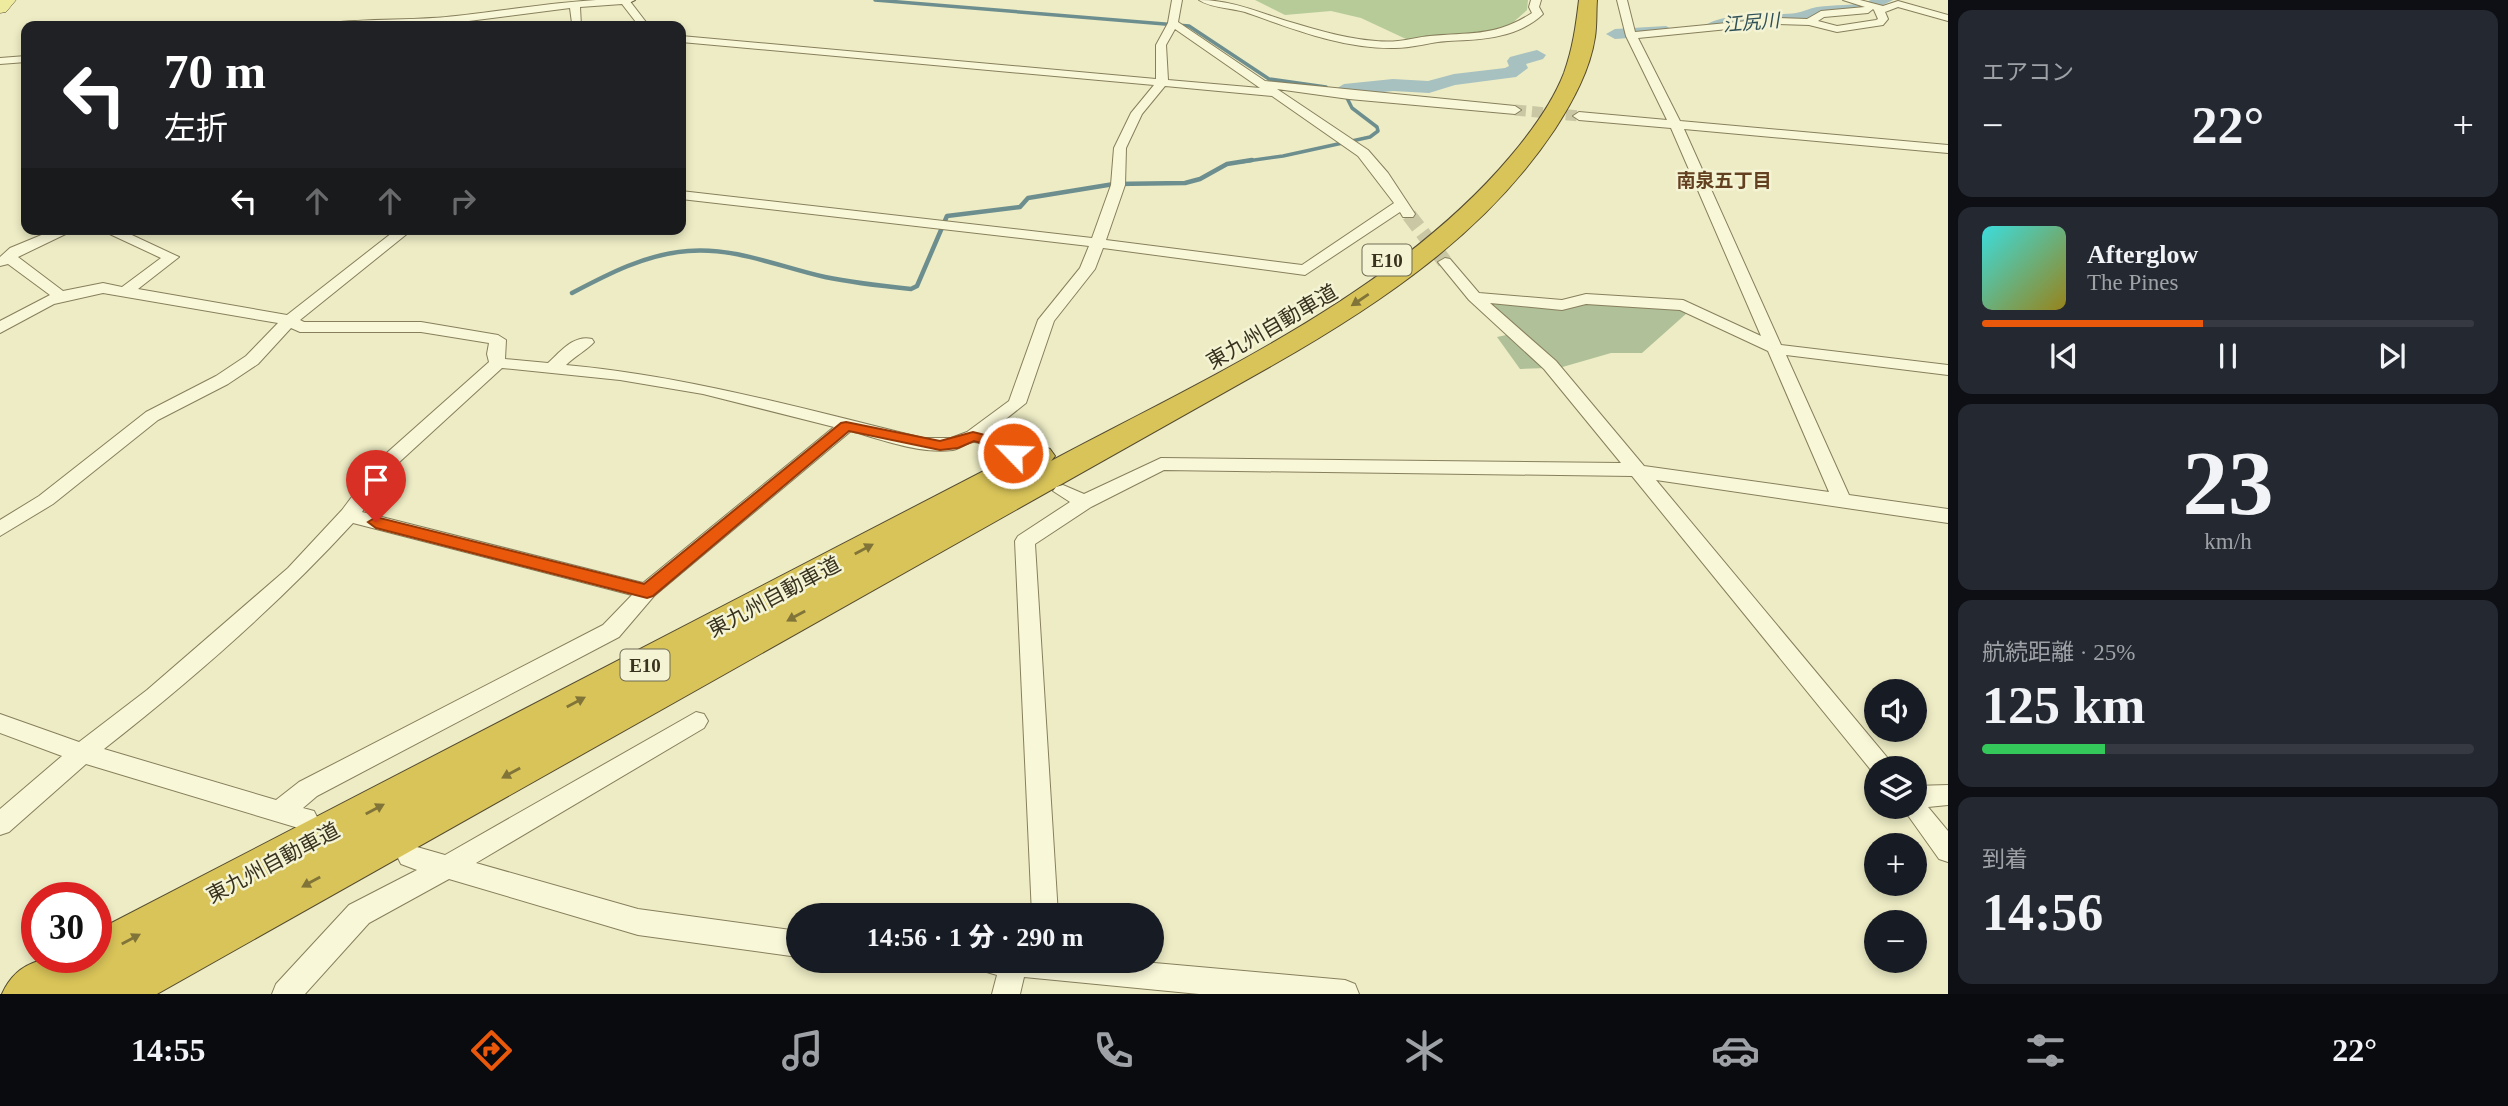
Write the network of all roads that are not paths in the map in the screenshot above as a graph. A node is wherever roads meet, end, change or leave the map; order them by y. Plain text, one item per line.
1 (7, 0) edge
2 (626, 0) edge
3 (1177, 0) edge
4 (1204, 0) edge
5 (1536, 0) edge
6 (1588, 0) edge
7 (1622, 0) edge
8 (1848, 0) edge
9 (0, 1) edge
10 (575, 5) junction
11 (1875, 6) edge
12 (0, 8) edge
13 (1948, 18) edge
14 (439, 21) edge
15 (577, 21) edge
16 (640, 21) edge
17 (1809, 22) junction
18 (1172, 23) junction
19 (1632, 36) junction
20 (686, 39) edge
21 (21, 59) edge
22 (0, 61) edge
23 (1162, 83) junction
24 (1263, 84) junction
25 (1276, 93) junction
26 (1515, 110) tunnel mouth
27 (1579, 116) tunnel mouth
28 (1675, 125) junction
29 (1948, 149) edge
30 (1504, 176) junction
31 (686, 196) edge
32 (1405, 210) joint
33 (54, 235) edge
34 (120, 235) edge
35 (398, 235) edge
36 (1098, 243) junction
37 (5, 260) edge
38 (1445, 262) tunnel mouth
39 (125, 292) junction
40 (59, 295) junction
41 (1474, 297) junction
42 (290, 320) junction
43 (0, 328) edge
44 (586, 342) dead end
45 (1776, 349) junction
46 (498, 363) junction
47 (552, 369) junction
48 (1948, 370) edge
49 (846, 426) junction
50 (973, 436) junction
51 (1013, 453) dead end
52 (1636, 471) junction
53 (1063, 491) dead end
54 (1842, 501) junction
55 (1084, 502) junction
56 (349, 515) junction
57 (1948, 516) edge
58 (0, 528) edge
59 (647, 591) junction
60 (696, 720) dead end
61 (0, 723) edge
62 (82, 753) junction
63 (1874, 756) edge
64 (1948, 795) edge
65 (1927, 796) edge
66 (280, 811) junction
67 (305, 819) dead end
68 (1923, 819) edge
69 (0, 824) edge
70 (1948, 851) edge
71 (410, 856) dead end
72 (447, 867) junction
73 (1044, 903) edge
74 (786, 942) edge
75 (1003, 973) edge
76 (1143, 973) edge
77 (28, 994) edge
78 (107, 994) edge
79 (286, 994) edge
80 (1006, 994) edge
81 (1345, 994) edge

1 - 9 street
1 - 12 main road
2 - 10 street
2 - 16 street
3 - 18 street
4 - 5 street
6 - 30 highway, 東九州自動車道 / E10
7 - 19 street
8 - 11 street
10 - 14 street
10 - 15 street
11 - 13 street
11 - 17 street
11 - 17 street
17 - 19 street
18 - 23 street
18 - 24 street
19 - 28 street
20 - 23 street
21 - 22 street
23 - 25 street
23 - 36 street
24 - 25 street
24 - 26 street
25 - 32 street
27 - 28 street
28 - 29 street
28 - 45 street
77 -> 30 highway, 東九州自動車道 / E10
30 -> 78 highway, 東九州自動車道 / E10
31 - 36 street
32 - 36 street
33 - 37 street
34 - 39 street
35 - 42 street
36 - 50 street
37 - 40 street
38 - 41 street
39 - 40 street
39 - 42 street
40 - 43 street
41 - 45 street
41 - 52 street
42 - 46 street
42 - 58 street
44 - 47 street
45 - 48 street
45 - 54 street
46 - 47 street
46 - 56 street
47 - 49 street
49 - 50 street
49 - 59 street
50 - 51 street
52 - 54 street
52 - 55 street
52 - 63 street
53 - 55 street
54 - 57 street
55 - 73 street
56 - 59 street
56 - 62 street
59 - 66 street
60 - 72 street
61 - 62 street
62 - 66 street
62 - 69 street
64 - 65 street
66 - 67 street
68 - 70 street
71 - 72 street
72 - 74 street
72 - 79 street
75 - 80 street
76 - 81 street

